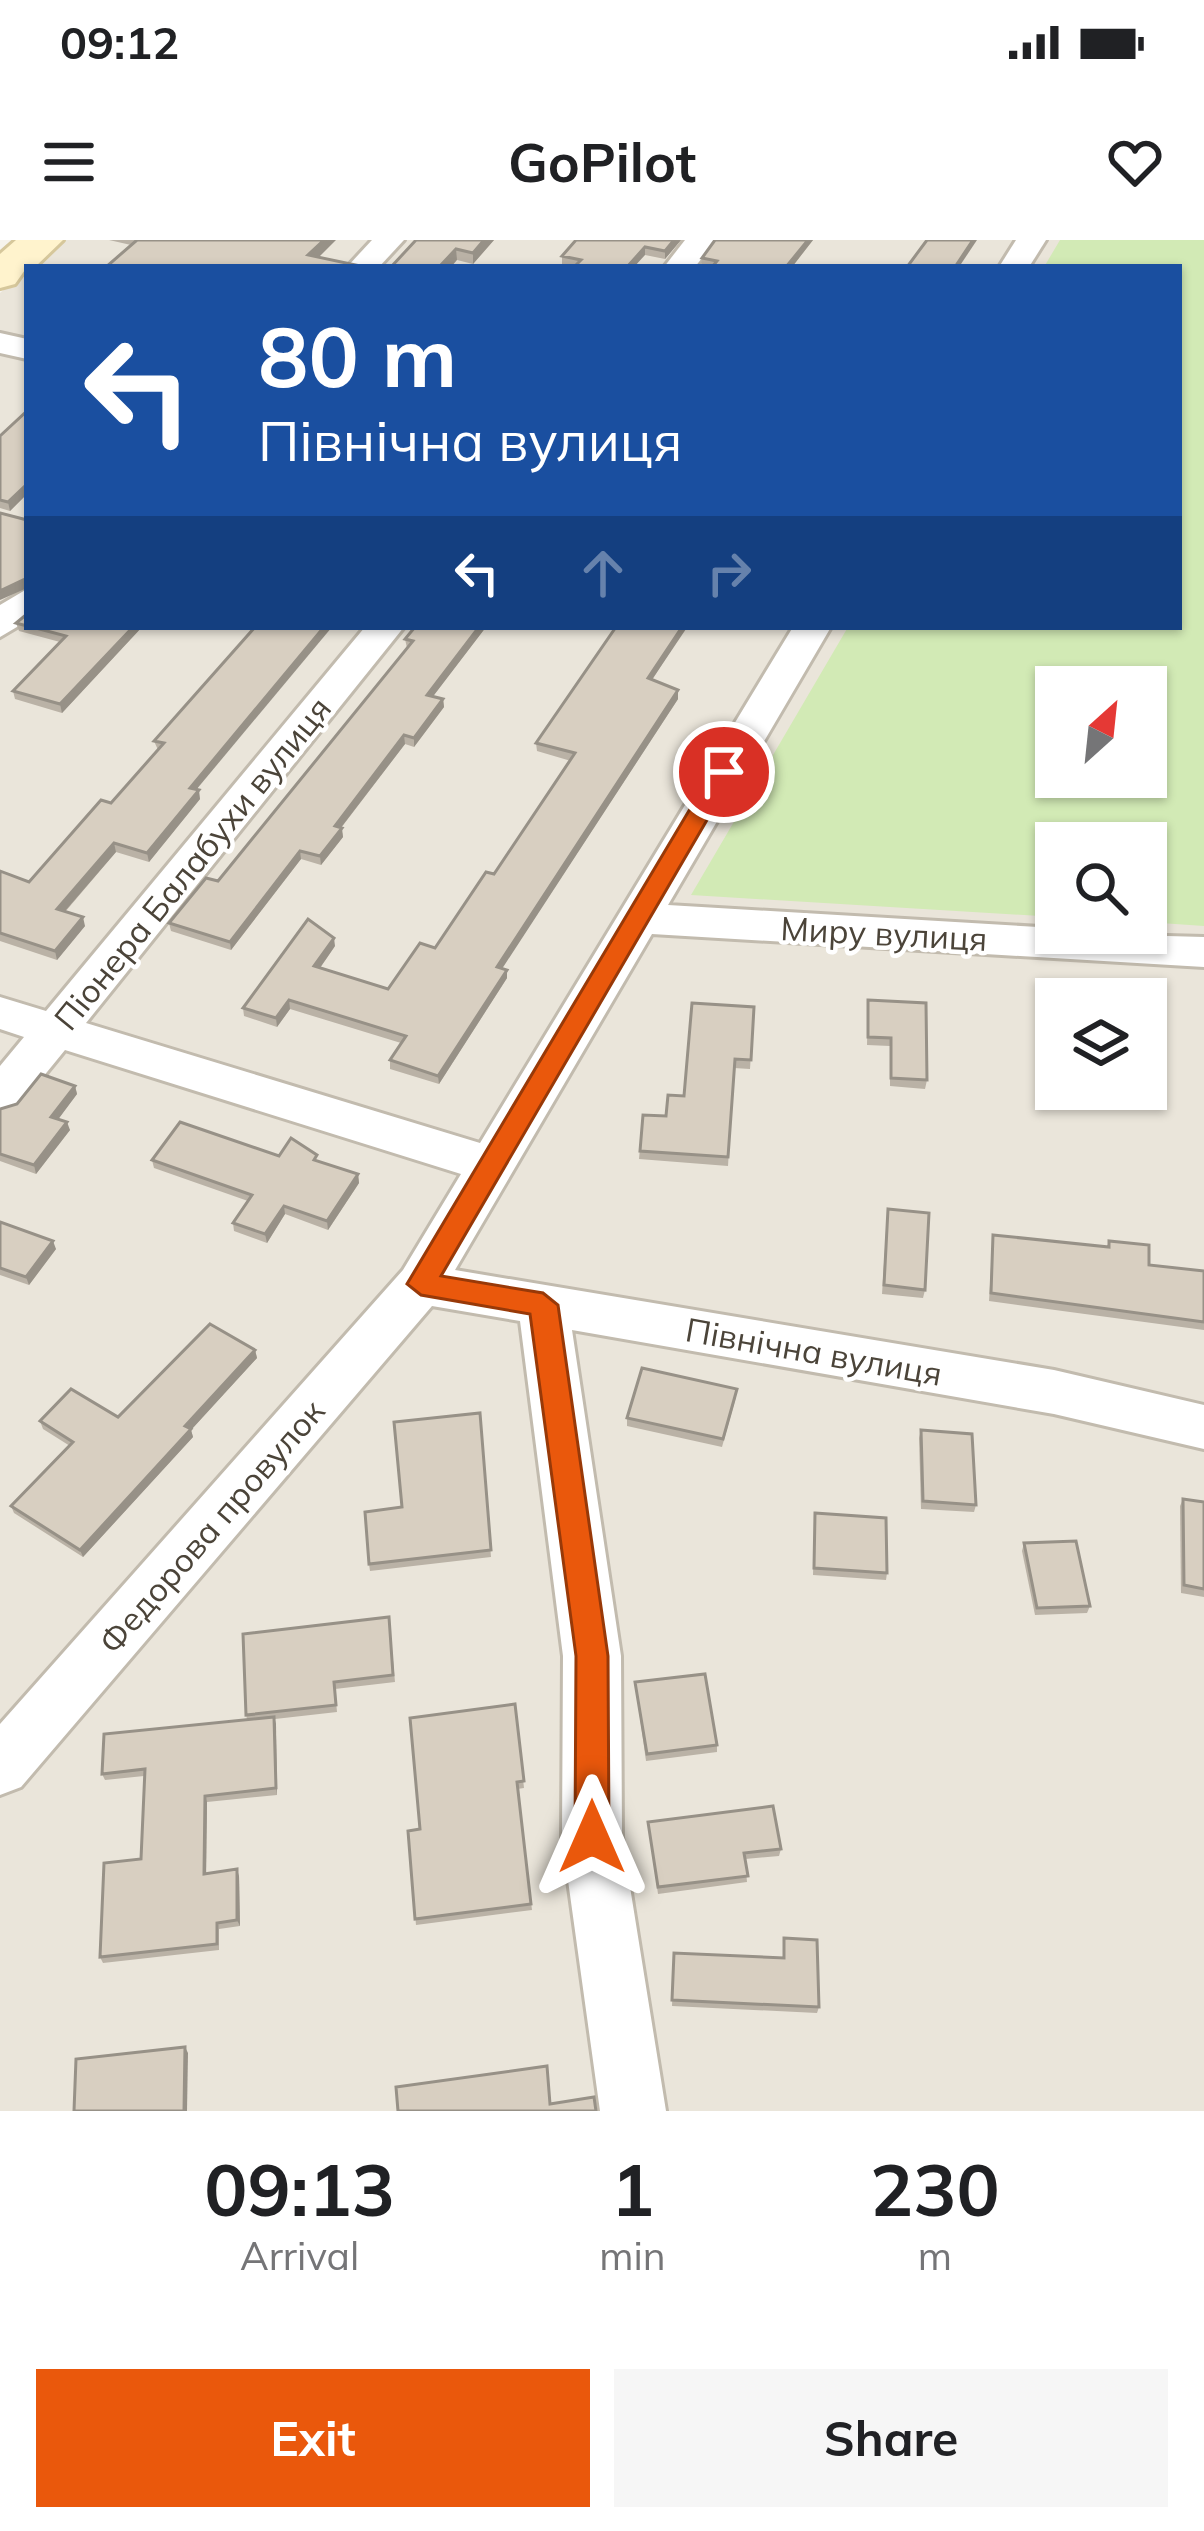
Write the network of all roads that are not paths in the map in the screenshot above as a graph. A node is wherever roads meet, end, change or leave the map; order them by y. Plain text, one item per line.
1 (42, 240) edge
2 (389, 240) edge
3 (701, 240) edge
4 (365, 264) edge
5 (681, 264) edge
6 (0, 274) edge
7 (24, 602) edge
8 (0, 626) edge
9 (383, 630) edge
10 (810, 630) edge
11 (636, 918) junction
12 (1204, 952) edge
13 (0, 1013) edge
14 (55, 1031) junction
15 (0, 1098) edge
16 (491, 1165) junction
17 (421, 1284) junction
18 (543, 1305) junction
19 (1204, 1427) edge
20 (1, 1778) edge
21 (633, 2111) edge

1 - 6 street
2 - 4 street
3 - 5 street
7 - 8 street
9 - 14 street, Піонера Балабухи вулиця
10 - 11 street, Федорова провулок
11 - 12 street, Миру вулиця
11 - 16 street, Федорова провулок
13 - 14 street
14 - 15 street, Піонера Балабухи вулиця
14 - 16 street
16 - 17 street, Федорова провулок
17 - 18 street, Північна вулиця
17 - 20 street, Федорова провулок
18 - 19 street, Північна вулиця
18 - 21 street

